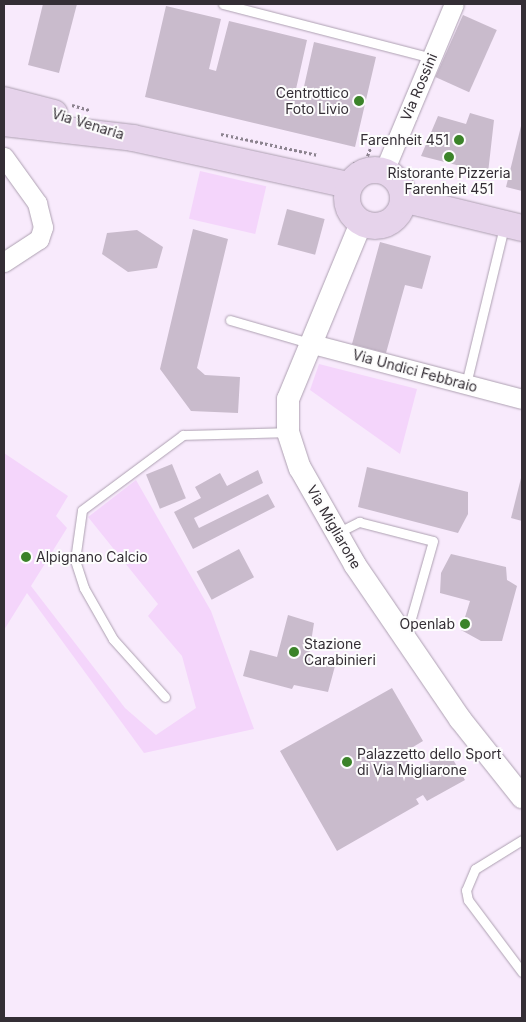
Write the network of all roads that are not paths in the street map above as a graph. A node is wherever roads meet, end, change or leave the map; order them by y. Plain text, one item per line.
1 (223, 4) edge
2 (454, 4) edge
3 (432, 58) junction
4 (4, 100) edge
5 (4, 123) edge
6 (133, 138) junction
7 (4, 157) edge
8 (384, 171) junction
9 (347, 173) junction
10 (403, 199) junction
11 (361, 223) junction
12 (513, 226) edge
13 (4, 262) edge
14 (230, 320) dead end
15 (308, 343) junction
16 (466, 384) junction
17 (522, 399) edge
18 (288, 432) junction
19 (337, 534) junction
20 (405, 639) junction
21 (165, 698) dead end
22 (522, 797) edge
23 (522, 840) edge
24 (522, 972) edge

1 - 3 lane
2 - 3 street, Via Rossini
3 - 8 street, Via Rossini
4 - 6 main road, Via Venaria
5 - 6 main road, Via Venaria
6 - 9 main road
7 - 13 street
8 - 9 main road
8 - 10 main road
9 - 11 main road
10 - 11 main road
10 - 12 main road
11 - 15 street, Via Migliarone
12 - 16 lane
14 - 15 lane
15 - 16 street, Via Undici Febbraio
15 - 18 street, Via Migliarone
16 - 17 street, Via Undici Febbraio
18 - 19 street, Via Migliarone
18 - 21 lane
19 - 20 street, Via Migliarone
19 - 20 lane
20 - 22 street, Via Migliarone
23 - 24 lane

